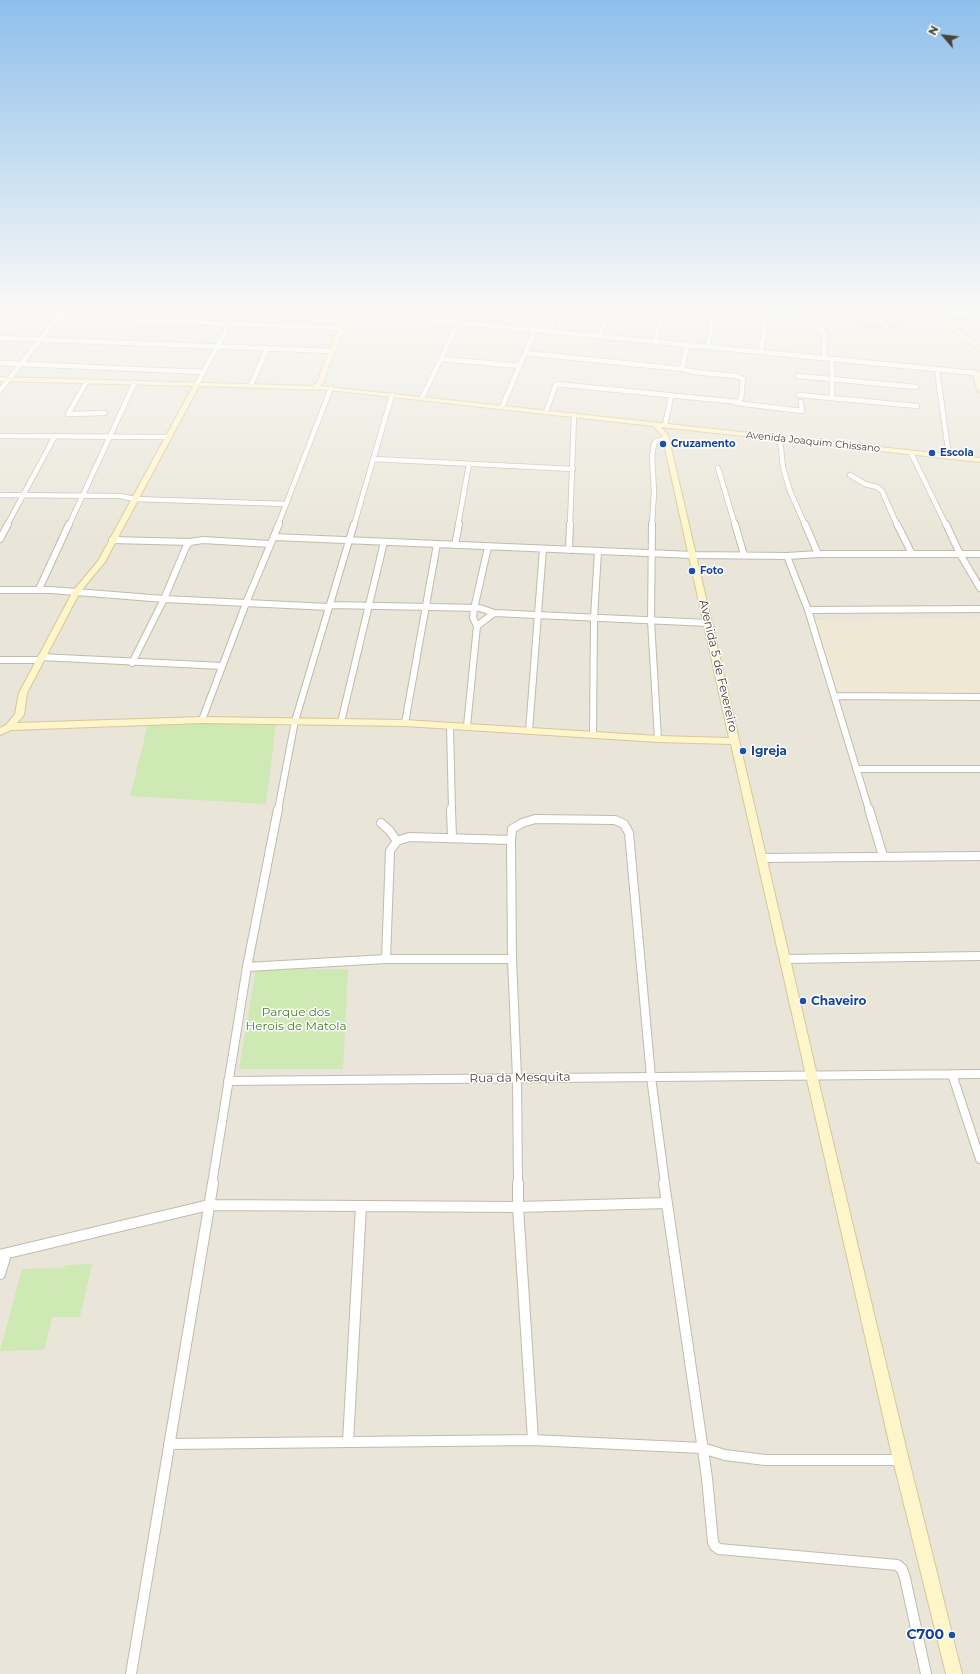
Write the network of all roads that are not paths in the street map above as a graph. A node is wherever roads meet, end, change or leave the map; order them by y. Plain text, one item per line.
1 (84, 386) edge
2 (133, 386) edge
3 (196, 386) edge
4 (286, 386) edge
5 (428, 386) edge
6 (511, 386) edge
7 (555, 386) edge
8 (575, 386) edge
9 (743, 386) edge
10 (745, 386) edge
11 (833, 386) edge
12 (907, 386) edge
13 (939, 386) edge
14 (314, 387) joint
15 (916, 387) dead end
16 (329, 388) junction
17 (392, 395) junction
18 (799, 395) dead end
19 (671, 397) junction
20 (422, 398) junction
21 (832, 398) junction
22 (732, 402) junction
23 (801, 402) dead end
24 (744, 404) junction
25 (917, 406) dead end
26 (502, 407) junction
27 (546, 412) junction
28 (105, 414) dead end
29 (574, 415) junction
30 (655, 424) junction
31 (665, 425) junction
32 (674, 426) junction
33 (0, 436) edge
34 (55, 436) junction
35 (110, 436) junction
36 (167, 437) junction
37 (780, 438) junction
38 (666, 439) junction
39 (911, 453) junction
40 (949, 457) junction
41 (374, 460) junction
42 (980, 460) edge
43 (469, 464) junction
44 (718, 468) dead end
45 (573, 469) junction
46 (850, 475) dead end
47 (23, 494) junction
48 (0, 495) edge
49 (84, 496) junction
50 (135, 498) junction
51 (286, 504) junction
52 (274, 536) junction
53 (0, 539) edge
54 (112, 540) junction
55 (350, 541) junction
56 (190, 542) junction
57 (384, 542) junction
58 (270, 544) junction
59 (437, 544) junction
60 (455, 544) junction
61 (488, 546) junction
62 (543, 549) junction
63 (569, 550) junction
64 (598, 551) junction
65 (651, 553) junction
66 (818, 554) junction
67 (912, 554) junction
68 (960, 554) junction
69 (980, 554) edge
70 (693, 555) junction
71 (744, 555) junction
72 (787, 556) junction
73 (980, 588) edge
74 (40, 589) junction
75 (0, 590) edge
76 (77, 591) junction
77 (164, 599) junction
78 (246, 603) junction
79 (329, 606) junction
80 (368, 607) junction
81 (424, 608) junction
82 (474, 609) junction
83 (980, 609) edge
84 (808, 610) junction
85 (494, 613) junction
86 (538, 616) junction
87 (594, 618) junction
88 (651, 621) junction
89 (708, 623) junction
90 (477, 626) junction
91 (40, 659) junction
92 (0, 660) edge
93 (132, 663) junction
94 (222, 666) junction
95 (835, 696) junction
96 (980, 697) edge
97 (202, 720) junction
98 (295, 721) junction
99 (341, 722) junction
100 (405, 723) junction
101 (450, 726) junction
102 (467, 726) junction
103 (10, 727) junction
104 (529, 731) junction
105 (0, 732) edge
106 (593, 735) junction
107 (658, 739) junction
108 (735, 741) junction
109 (856, 769) junction
110 (980, 769) edge
111 (381, 823) dead end
112 (452, 838) junction
113 (511, 840) junction
114 (398, 841) junction
115 (883, 856) junction
116 (980, 856) edge
117 (761, 858) junction
118 (980, 956) edge
119 (386, 959) junction
120 (512, 959) junction
121 (784, 959) junction
122 (247, 967) junction
123 (952, 1074) junction
124 (980, 1074) edge
125 (811, 1075) junction
126 (651, 1077) junction
127 (517, 1078) junction
128 (228, 1082) junction
129 (980, 1159) edge
130 (667, 1203) junction
131 (209, 1205) junction
132 (361, 1206) junction
133 (518, 1207) junction
134 (3, 1255) edge
135 (0, 1274) edge
136 (533, 1440) junction
137 (348, 1442) junction
138 (169, 1444) junction
139 (702, 1448) junction
140 (901, 1460) junction
141 (131, 1674) edge
142 (926, 1674) edge
143 (954, 1674) edge

1 - 28 street
2 - 35 street
3 - 36 street
4 - 14 street, Avenida Joaquim Chissano
5 - 20 street
6 - 26 street
7 - 27 street
8 - 19 street
9 - 22 street
10 - 24 street
11 - 21 street
12 - 15 street
13 - 40 street
14 - 16 street, Avenida Joaquim Chissano
16 - 17 street, Avenida Joaquim Chissano
16 - 51 street
17 - 20 street, Avenida Joaquim Chissano
17 - 41 street
18 - 21 street
19 - 22 street
19 - 31 street
20 - 26 street, Avenida Joaquim Chissano
21 - 25 street
22 - 24 street
23 - 24 street
26 - 27 street, Avenida Joaquim Chissano
27 - 29 street, Avenida Joaquim Chissano
29 - 30 street, Avenida Joaquim Chissano
29 - 45 street
30 - 31 street, Avenida Joaquim Chissano
30 - 38 street
31 - 32 street, Avenida Joaquim Chissano
32 - 37 street, Avenida Joaquim Chissano
32 - 38 street
33 - 34 street
34 - 35 street
34 - 47 street
35 - 36 street
35 - 49 street
36 - 50 street
37 - 39 street, Avenida Joaquim Chissano
37 - 66 street
38 - 65 street
38 - 70 street, Avenida 5 de Fevereiro
39 - 40 street, Avenida Joaquim Chissano
39 - 68 street
40 - 42 street, Avenida Joaquim Chissano
41 - 43 street
41 - 55 street
43 - 45 street
43 - 60 street
44 - 71 street
45 - 63 street
46 - 67 street
47 - 48 street
47 - 49 street
47 - 53 street
49 - 50 street
49 - 74 street
50 - 51 street
50 - 54 street
51 - 52 street
52 - 55 street
52 - 58 street
54 - 56 street
54 - 76 street
55 - 57 street
55 - 79 street
56 - 58 street
56 - 77 street
57 - 59 street
57 - 80 street
58 - 78 street
59 - 60 street
59 - 81 street
60 - 61 street
61 - 62 street
61 - 82 street
62 - 63 street
62 - 86 street
63 - 64 street
64 - 65 street
64 - 87 street
65 - 70 street
65 - 88 street
66 - 67 street
66 - 72 street
67 - 68 street
68 - 69 street
68 - 73 street
70 - 71 street
70 - 89 street, Avenida 5 de Fevereiro
71 - 72 street
72 - 84 street
74 - 75 street
74 - 76 street
76 - 77 street
76 - 91 street
77 - 78 street
77 - 93 street
78 - 79 street
78 - 94 street
79 - 80 street
79 - 98 street
80 - 81 street
80 - 99 street
81 - 82 street
81 - 100 street
82 - 85 street
82 - 90 street
83 - 84 street
84 - 95 street
85 - 86 street
85 - 90 street
86 - 87 street
86 - 104 street
87 - 88 street
87 - 106 street
88 - 89 street
88 - 107 street
89 - 108 street, Avenida 5 de Fevereiro
90 - 102 street
91 - 92 street
91 - 93 street
91 - 103 street
93 - 94 street
94 - 97 street
95 - 96 street
95 - 109 street
97 - 98 street
97 - 103 street
98 - 99 street
98 - 122 street
99 - 100 street
100 - 101 street
101 - 102 street
101 - 112 street
102 - 104 street
103 - 105 street
104 - 106 street
106 - 107 street
107 - 108 street
108 - 117 street, Avenida 5 de Fevereiro
109 - 110 street
109 - 115 street
111 - 114 street
112 - 113 street
112 - 114 street
113 - 120 street
113 - 126 street
114 - 119 street
115 - 116 street
115 - 117 street
117 - 121 street, Avenida 5 de Fevereiro
118 - 121 street
119 - 120 street
119 - 122 street
120 - 127 street
121 - 125 street, Avenida 5 de Fevereiro
122 - 128 street
123 - 124 street, Rua da Mesquita
123 - 125 street, Rua da Mesquita
123 - 129 street
125 - 126 street, Rua da Mesquita
125 - 140 street, Avenida 5 de Fevereiro
126 - 127 street, Rua da Mesquita
126 - 130 street
127 - 128 street, Rua da Mesquita
127 - 133 street
128 - 131 street
130 - 133 street
130 - 139 street
131 - 132 street
131 - 134 street
131 - 138 street
132 - 133 street
132 - 137 street
133 - 136 street
134 - 135 street
136 - 137 street
136 - 139 street
137 - 138 street
138 - 141 street
139 - 140 street
139 - 142 street
140 - 143 street, Avenida 5 de Fevereiro

